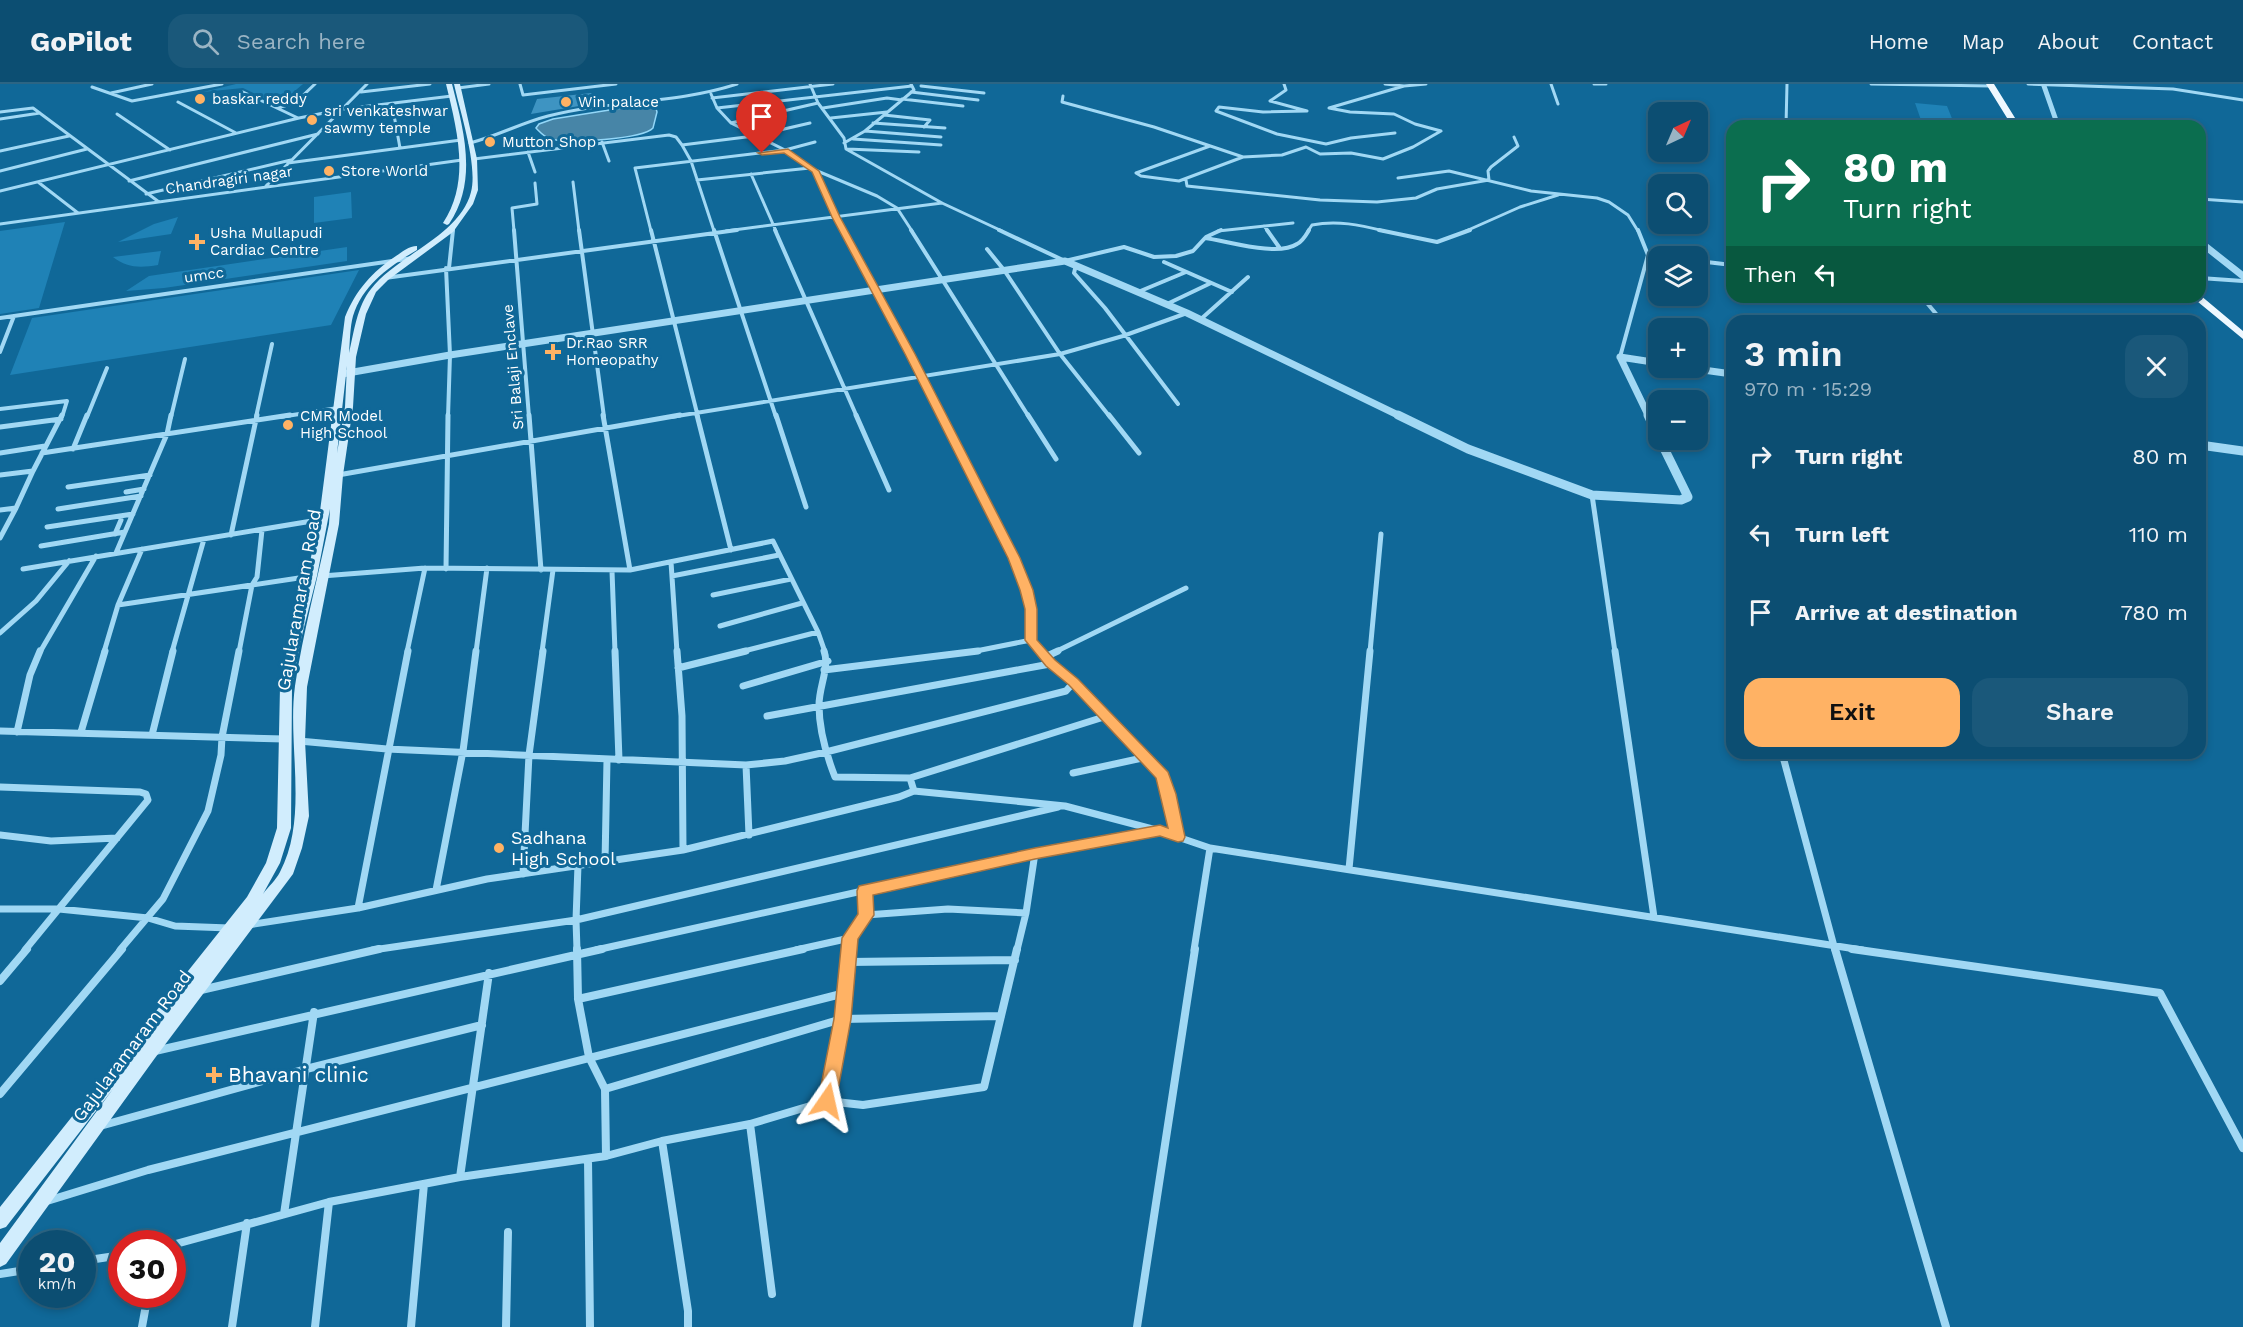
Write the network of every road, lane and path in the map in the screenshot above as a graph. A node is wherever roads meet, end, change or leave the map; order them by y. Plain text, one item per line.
1 (152, 84) edge
2 (222, 84) edge
3 (315, 84) edge
4 (367, 84) edge
5 (430, 84) edge
6 (489, 84) edge
7 (520, 84) edge
8 (616, 84) edge
9 (736, 84) edge
10 (744, 84) edge
11 (833, 84) edge
12 (1284, 84) edge
13 (1385, 84) edge
14 (1426, 84) edge
15 (1551, 84) edge
16 (1596, 84) edge
17 (1606, 84) edge
18 (1787, 84) edge
19 (1871, 84) edge
20 (2000, 84) edge
21 (2028, 84) edge
22 (811, 85) edge
23 (922, 85) edge
24 (1990, 85) edge
25 (2044, 85) edge
26 (1404, 86) junction
27 (92, 87) dead end
28 (457, 87) edge
29 (912, 88) edge
30 (243, 92) dead end
31 (361, 92) junction
32 (110, 93) junction
33 (984, 93) dead end
34 (711, 95) junction
35 (1063, 96) dead end
36 (817, 97) junction
37 (902, 100) junction
38 (978, 100) dead end
39 (2243, 100) edge
40 (178, 102) dead end
41 (818, 103) junction
42 (392, 104) junction
43 (1558, 104) dead end
44 (963, 106) dead end
45 (277, 108) junction
46 (717, 108) junction
47 (823, 108) junction
48 (344, 109) junction
49 (0, 112) edge
50 (40, 113) junction
51 (117, 114) dead end
52 (885, 114) junction
53 (299, 118) junction
54 (831, 118) junction
55 (0, 119) edge
56 (1786, 120) edge
57 (2012, 120) edge
58 (2021, 120) edge
59 (2056, 120) edge
60 (731, 123) junction
61 (810, 123) dead end
62 (873, 123) junction
63 (924, 127) junction
64 (945, 128) dead end
65 (865, 131) junction
66 (1395, 133) dead end
67 (236, 134) junction
68 (318, 134) junction
69 (69, 136) junction
70 (754, 136) junction
71 (1514, 136) dead end
72 (941, 137) dead end
73 (853, 138) junction
74 (466, 141) junction
75 (602, 142) junction
76 (815, 142) dead end
77 (844, 143) junction
78 (682, 145) junction
79 (941, 145) dead end
80 (1210, 146) junction
81 (400, 148) junction
82 (87, 149) junction
83 (846, 149) junction
84 (170, 150) junction
85 (785, 150) junction
86 (0, 151) edge
87 (528, 152) junction
88 (919, 152) dead end
89 (1244, 157) junction
90 (474, 159) junction
91 (462, 160) junction
92 (609, 161) dead end
93 (691, 161) junction
94 (290, 162) junction
95 (108, 165) junction
96 (813, 169) junction
97 (0, 171) edge
98 (535, 172) dead end
99 (751, 174) junction
100 (1398, 178) dead end
101 (697, 180) junction
102 (1186, 180) junction
103 (1490, 180) junction
104 (129, 181) junction
105 (38, 182) junction
106 (573, 182) dead end
107 (535, 183) dead end
108 (266, 187) junction
109 (0, 191) edge
110 (146, 194) junction
111 (1558, 195) junction
112 (2206, 199) edge
113 (160, 202) junction
114 (2243, 202) edge
115 (942, 203) junction
116 (897, 208) junction
117 (78, 213) junction
118 (836, 217) junction
119 (0, 224) edge
120 (1293, 224) dead end
121 (773, 225) junction
122 (1264, 226) junction
123 (453, 228) junction
124 (715, 233) junction
125 (1205, 238) junction
126 (653, 241) junction
127 (1279, 247) junction
128 (2206, 247) edge
129 (987, 249) dead end
130 (582, 250) junction
131 (1648, 255) joint
132 (413, 258) junction
133 (396, 259) junction
134 (516, 259) junction
135 (1065, 261) junction
136 (1164, 262) dead end
137 (1708, 262) edge
138 (1726, 264) edge
139 (1076, 265) junction
140 (447, 268) junction
141 (1004, 270) junction
142 (1186, 272) junction
143 (1248, 277) dead end
144 (385, 278) junction
145 (2206, 278) edge
146 (944, 279) junction
147 (2243, 279) edge
148 (1211, 283) junction
149 (875, 290) junction
150 (1232, 291) junction
151 (1138, 292) junction
152 (2206, 296) edge
153 (806, 300) junction
154 (1927, 303) edge
155 (2204, 303) edge
156 (1167, 304) junction
157 (741, 310) junction
158 (1187, 313) junction
159 (1937, 315) edge
160 (14, 316) junction
161 (0, 318) edge
162 (1200, 319) junction
163 (673, 321) junction
164 (2243, 326) edge
165 (593, 333) junction
166 (1123, 336) junction
167 (2243, 336) edge
168 (272, 344) dead end
169 (523, 344) junction
170 (0, 352) edge
171 (1060, 354) junction
172 (450, 355) junction
173 (1620, 357) junction
174 (185, 359) dead end
175 (1648, 361) edge
176 (996, 365) junction
177 (107, 368) dead end
178 (1708, 371) edge
179 (352, 372) junction
180 (1726, 373) edge
181 (340, 374) junction
182 (921, 378) junction
183 (846, 389) junction
184 (771, 400) junction
185 (1178, 404) dead end
186 (338, 408) junction
187 (0, 409) edge
188 (696, 413) junction
189 (1648, 416) edge
190 (61, 419) junction
191 (256, 421) junction
192 (0, 427) edge
193 (605, 427) junction
194 (167, 434) junction
195 (530, 441) junction
196 (45, 446) junction
197 (2206, 446) edge
198 (73, 449) junction
199 (1664, 450) edge
200 (2243, 451) edge
201 (0, 453) edge
202 (42, 453) junction
203 (1139, 453) dead end
204 (446, 456) junction
205 (1056, 459) dead end
206 (33, 471) junction
207 (0, 475) edge
208 (150, 475) junction
209 (338, 475) junction
210 (68, 487) dead end
211 (889, 490) dead end
212 (142, 492) junction
213 (1592, 495) junction
214 (806, 507) dead end
215 (16, 508) junction
216 (58, 508) dead end
217 (0, 510) edge
218 (134, 512) junction
219 (324, 519) junction
220 (117, 526) junction
221 (47, 527) dead end
222 (262, 530) junction
223 (125, 533) junction
224 (1381, 534) dead end
225 (231, 535) junction
226 (0, 538) edge
227 (204, 539) junction
228 (41, 546) dead end
229 (142, 549) junction
230 (731, 550) junction
231 (116, 553) junction
232 (779, 555) junction
233 (96, 556) junction
234 (69, 561) junction
235 (671, 562) junction
236 (425, 568) junction
237 (446, 568) junction
238 (487, 568) junction
239 (23, 569) dead end
240 (541, 570) junction
241 (553, 570) junction
242 (630, 570) junction
243 (612, 571) junction
244 (312, 576) junction
245 (324, 576) junction
246 (672, 576) junction
247 (790, 579) junction
248 (252, 585) junction
249 (1185, 588) dead end
250 (188, 595) junction
251 (713, 595) dead end
252 (802, 603) junction
253 (118, 605) junction
254 (0, 622) edge
255 (12, 622) junction
256 (720, 626) dead end
257 (818, 632) junction
258 (0, 633) edge
259 (1031, 640) junction
260 (1045, 657) junction
261 (828, 661) junction
262 (1050, 663) junction
263 (678, 668) junction
264 (824, 670) junction
265 (1074, 682) junction
266 (742, 686) dead end
267 (817, 705) junction
268 (767, 716) dead end
269 (1107, 716) junction
270 (0, 731) edge
271 (17, 732) junction
272 (81, 732) junction
273 (152, 735) junction
274 (222, 737) junction
275 (291, 740) junction
276 (387, 749) junction
277 (463, 751) junction
278 (826, 752) junction
279 (529, 755) junction
280 (1147, 757) junction
281 (1784, 759) edge
282 (607, 760) junction
283 (619, 760) junction
284 (681, 763) junction
285 (746, 765) junction
286 (1072, 773) dead end
287 (910, 778) junction
288 (0, 787) edge
289 (914, 791) junction
290 (1065, 806) junction
291 (1160, 831) junction
292 (0, 835) edge
293 (749, 835) junction
294 (1178, 837) junction
295 (118, 838) junction
296 (1210, 848) junction
297 (683, 850) junction
298 (1035, 854) junction
299 (605, 862) junction
300 (578, 865) junction
301 (1349, 869) junction
302 (523, 874) junction
303 (436, 890) junction
304 (865, 891) junction
305 (358, 908) junction
306 (0, 909) edge
307 (59, 909) junction
308 (1026, 912) junction
309 (866, 915) junction
310 (1654, 916) junction
311 (148, 918) junction
312 (576, 920) junction
313 (249, 925) junction
314 (232, 928) junction
315 (850, 938) junction
316 (1834, 946) junction
317 (577, 954) junction
318 (1015, 960) junction
319 (848, 962) junction
320 (489, 973) junction
321 (0, 981) edge
322 (197, 991) junction
323 (845, 993) junction
324 (578, 999) junction
325 (314, 1012) junction
326 (1001, 1016) junction
327 (842, 1019) junction
328 (482, 1025) junction
329 (149, 1053) junction
330 (589, 1057) junction
331 (306, 1069) junction
332 (471, 1088) junction
333 (605, 1089) junction
334 (0, 1094) edge
335 (827, 1101) junction
336 (750, 1124) junction
337 (94, 1128) junction
338 (296, 1132) junction
339 (662, 1142) junction
340 (2243, 1148) edge
341 (606, 1156) junction
342 (588, 1160) junction
343 (460, 1178) junction
344 (424, 1184) junction
345 (42, 1202) junction
346 (329, 1202) junction
347 (284, 1214) junction
348 (0, 1221) edge
349 (247, 1224) junction
350 (508, 1232) dead end
351 (186, 1241) edge
352 (0, 1258) edge
353 (18, 1271) edge
354 (0, 1274) edge
355 (772, 1294) dead end
356 (145, 1308) edge
357 (142, 1327) edge
358 (232, 1327) edge
359 (315, 1327) edge
360 (411, 1327) edge
361 (506, 1327) edge
362 (590, 1327) edge
363 (688, 1327) edge
364 (1137, 1327) edge
365 (1946, 1327) edge

1 - 32 street
2 - 32 street
3 - 45 street
4 - 31 street
5 - 31 street
6 - 28 street
7 - 8 street
9 - 10 street
9 - 34 street
11 - 22 street
12 - 66 street
13 - 26 street
14 - 26 street
15 - 43 street
16 - 17 street
18 - 56 street
19 - 24 street
20 - 58 main road
21 - 25 street
22 - 34 street
22 - 36 street
23 - 29 street
23 - 33 street
24 - 57 main road
25 - 39 street
25 - 59 street
26 - 89 street
27 - 32 street
28 - 42 street
28 - 74 main road, Gajularamaram Road
29 - 36 street
29 - 37 street
29 - 38 street
30 - 45 street
31 - 48 street
34 - 46 street
34 - 74 street
35 - 80 street
36 - 41 street
36 - 46 street
37 - 44 street
37 - 47 street
37 - 52 street
40 - 67 street
41 - 47 street
41 - 60 street
42 - 48 street
42 - 81 street
45 - 53 street
46 - 60 street
47 - 54 street
48 - 53 street
48 - 68 street
49 - 50 street
50 - 55 street
50 - 69 street
51 - 84 street
52 - 54 street
52 - 62 street
52 - 63 street
53 - 67 street
54 - 77 street
60 - 70 street
61 - 70 street
62 - 63 street
62 - 65 street
63 - 64 street
65 - 72 street
65 - 73 street
67 - 84 street
68 - 94 street
68 - 104 street
69 - 82 street
69 - 86 street
70 - 78 street
70 - 85 street
71 - 103 street
73 - 77 street
73 - 79 street
74 - 81 street
74 - 90 main road, Gajularamaram Road
74 - 91 main road, Gajularamaram Road
75 - 78 street
75 - 87 street
75 - 92 street
76 - 85 street
77 - 83 street
78 - 93 street
80 - 89 street
80 - 102 street
81 - 94 street
82 - 95 street
82 - 97 street
83 - 88 street
83 - 115 street
84 - 95 street
85 - 93 street
85 - 96 street
87 - 90 street
87 - 98 street
89 - 102 street
90 - 123 main road, Gajularamaram Road
91 - 108 street, Chandragiri nagar
91 - 133 main road, Gajularamaram Road
93 - 101 street
93 - 126 street
94 - 108 street
94 - 110 street
95 - 104 street
95 - 105 street
96 - 99 street
96 - 116 street
96 - 118 street
99 - 101 street
99 - 121 street
100 - 103 street
101 - 124 street
102 - 103 street
103 - 111 street
104 - 110 street
105 - 109 street
105 - 117 street
106 - 130 street
107 - 134 street, Sri Balaji Enclave
108 - 113 street, Chandragiri nagar
110 - 113 street
111 - 127 street
111 - 131 street
112 - 114 street
113 - 117 street, Chandragiri nagar
115 - 116 street
115 - 135 street
116 - 118 street
116 - 146 street
117 - 119 street, Chandragiri nagar
118 - 121 street
118 - 149 street
120 - 122 street
121 - 124 street
121 - 153 street
122 - 125 street
122 - 127 street
123 - 132 main road, Gajularamaram Road
123 - 140 street
124 - 126 street
124 - 157 street
125 - 127 street
125 - 135 street
126 - 130 street
126 - 163 street
128 - 147 street
129 - 141 street
130 - 134 street
130 - 165 street
131 - 173 street
132 - 133 street, umcc
132 - 144 main road, Gajularamaram Road
133 - 160 street, umcc
133 - 181 main road, Gajularamaram Road
134 - 140 street
134 - 169 street, Sri Balaji Enclave
135 - 139 street
135 - 141 street
136 - 142 street
137 - 138 street
139 - 151 street
139 - 166 street
140 - 144 street
140 - 172 street
141 - 146 street
141 - 171 street
142 - 148 street
142 - 151 street
143 - 150 street
144 - 179 main road, Gajularamaram Road
145 - 147 street
146 - 149 street
146 - 176 street
148 - 150 street
148 - 156 street
149 - 153 street
149 - 182 street
150 - 162 street
151 - 156 street
152 - 164 main road
153 - 157 street
153 - 183 street
154 - 159 street
155 - 167 main road
156 - 158 street
157 - 163 street
157 - 184 street
158 - 162 street
158 - 166 street
160 - 161 street, umcc
160 - 170 street
162 - 213 street
163 - 165 street
163 - 188 street
165 - 169 street
165 - 193 street
166 - 171 street
166 - 185 street
168 - 191 street
169 - 172 street
169 - 195 street, Sri Balaji Enclave
171 - 176 street
171 - 203 street
172 - 179 street
172 - 204 street
173 - 175 street
173 - 189 street
174 - 194 street
176 - 182 street
176 - 205 street
177 - 198 street
178 - 180 street
179 - 181 street
179 - 209 main road, Gajularamaram Road
181 - 186 main road, Gajularamaram Road
182 - 183 street
182 - 259 street
183 - 184 street
183 - 211 street
184 - 188 street
184 - 214 street
186 - 191 street
186 - 219 main road, Gajularamaram Road
187 - 190 street
188 - 193 street
188 - 230 street
190 - 192 street
190 - 196 street
191 - 194 street
191 - 225 street
193 - 195 street
193 - 242 street
194 - 198 street
194 - 208 street
195 - 204 street
195 - 240 street, Sri Balaji Enclave
196 - 201 street
196 - 202 street
197 - 200 street
198 - 202 street
199 - 213 street
202 - 206 street
204 - 209 street
204 - 237 street
206 - 207 street
206 - 215 street
208 - 210 street
208 - 212 street
209 - 245 main road, Gajularamaram Road
212 - 216 street
212 - 218 street
213 - 310 street
215 - 217 street
215 - 226 street
218 - 220 street
218 - 223 street
219 - 222 street
219 - 244 main road, Gajularamaram Road
220 - 221 street
220 - 223 street
220 - 223 street
220 - 223 street
220 - 228 street
222 - 225 street
222 - 248 street
223 - 231 street
224 - 301 street
225 - 227 street
227 - 229 street
227 - 250 street
229 - 231 street
229 - 253 street
230 - 232 street
230 - 235 street
231 - 233 street
232 - 246 street
232 - 247 street
233 - 234 street
233 - 271 street
234 - 239 street
234 - 255 street
235 - 242 street
235 - 246 street
236 - 237 street
236 - 245 street
236 - 276 street
237 - 238 street
238 - 240 street
238 - 277 street
240 - 241 street
241 - 243 street
241 - 279 street
242 - 243 street
243 - 283 street
244 - 245 street
244 - 248 street
244 - 275 main road, Gajularamaram Road
245 - 275 main road, Gajularamaram Road
246 - 263 street
247 - 251 street
247 - 252 street
248 - 250 street
248 - 274 street
249 - 260 street
250 - 253 street
250 - 273 street
252 - 256 street
252 - 257 street
253 - 272 street
254 - 255 street
255 - 258 street
257 - 261 street
257 - 263 street
259 - 260 street
259 - 264 street
260 - 262 street
261 - 264 street
261 - 266 street
262 - 265 street
262 - 267 street
263 - 284 street
264 - 267 street
265 - 269 street
265 - 278 street
267 - 268 street
267 - 278 street
269 - 280 street
269 - 287 street
270 - 271 street
271 - 272 street
272 - 273 street
273 - 274 street
274 - 275 street
274 - 311 street
275 - 276 street
275 - 313 main road, Gajularamaram Road
275 - 314 main road, Gajularamaram Road
276 - 277 street
276 - 305 street
277 - 279 street
277 - 303 street
278 - 285 street
278 - 287 street
279 - 282 street
279 - 302 street
280 - 286 street
280 - 294 street
281 - 316 street
282 - 283 street
282 - 299 street
283 - 284 street
284 - 285 street
284 - 297 street
285 - 293 street
287 - 289 street
288 - 295 street
289 - 290 street
289 - 293 street
290 - 291 street
290 - 312 street
291 - 294 street
291 - 298 street
292 - 295 street
293 - 297 street
294 - 296 street
295 - 307 street
296 - 301 street
296 - 364 street
297 - 299 street
298 - 304 street
298 - 308 street
299 - 300 street
300 - 302 street
300 - 312 street
301 - 310 street
302 - 303 street
303 - 305 street
304 - 309 street
304 - 317 street
305 - 313 street
306 - 307 street
307 - 311 street
307 - 321 street
308 - 309 street
308 - 318 street
309 - 315 street
310 - 316 street
311 - 314 street
311 - 334 street
312 - 317 street
312 - 322 street
313 - 314 street
313 - 322 main road, Gajularamaram Road
314 - 348 main road, Gajularamaram Road
315 - 319 street
315 - 324 street
316 - 340 street
316 - 365 street
317 - 320 street
317 - 324 street
318 - 319 street
318 - 326 street
319 - 323 street
320 - 325 street
320 - 328 street
322 - 329 main road, Gajularamaram Road
323 - 327 street
323 - 330 street
324 - 330 street
325 - 329 street
325 - 331 street
326 - 327 street
326 - 335 street
327 - 333 street
327 - 335 street
328 - 331 street
328 - 332 street
329 - 337 main road, Gajularamaram Road
330 - 332 street
330 - 333 street
331 - 337 street
331 - 338 street
332 - 338 street
332 - 343 street
333 - 341 street
335 - 336 street
336 - 339 street
336 - 355 street
337 - 345 main road, Gajularamaram Road
338 - 345 street
338 - 347 street
339 - 341 street
339 - 363 street
341 - 342 street
342 - 343 street
342 - 362 street
343 - 344 street
344 - 346 street
344 - 360 street
345 - 352 main road, Gajularamaram Road
346 - 347 street
346 - 359 street
347 - 349 street
349 - 351 street
349 - 358 street
350 - 361 street
353 - 354 street
356 - 357 street

